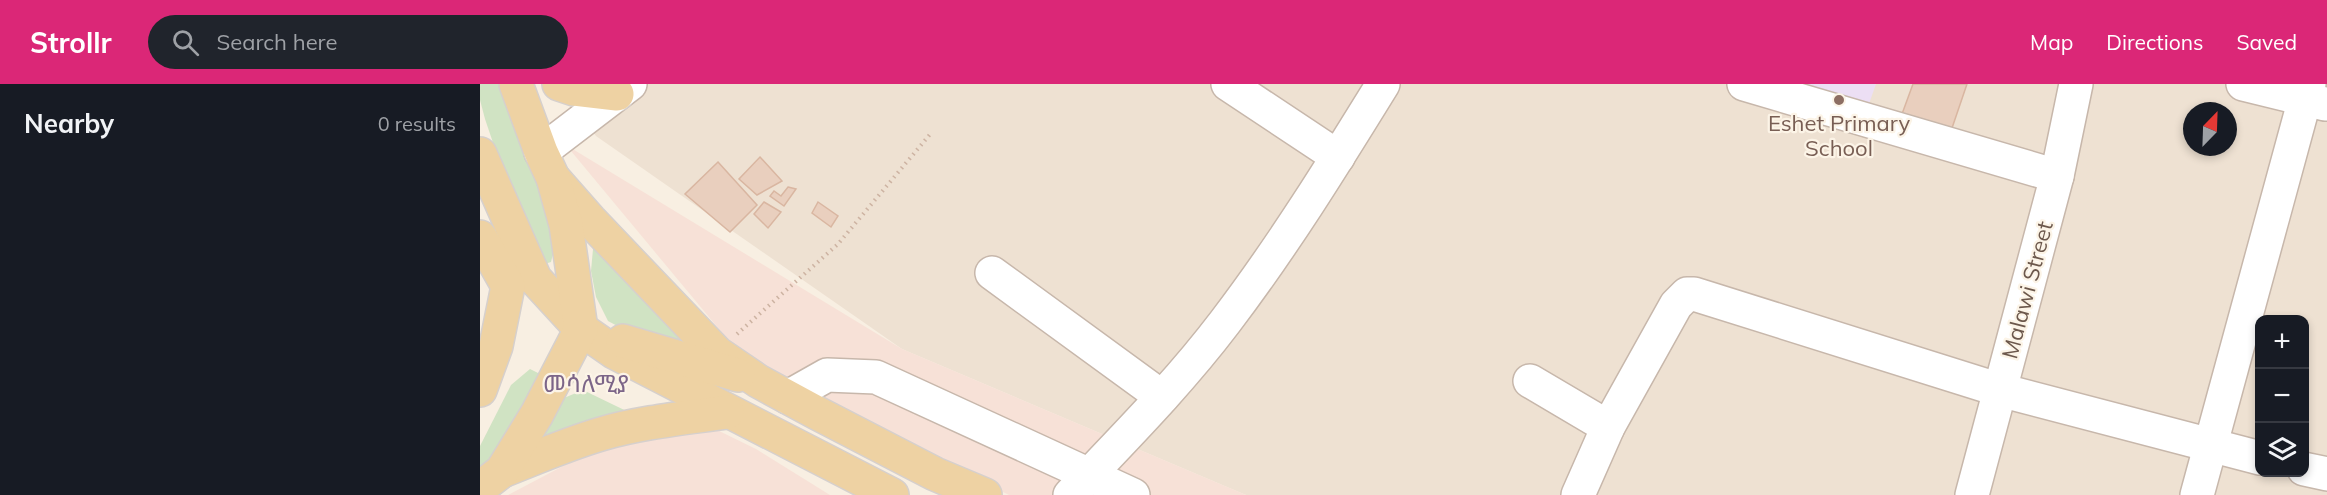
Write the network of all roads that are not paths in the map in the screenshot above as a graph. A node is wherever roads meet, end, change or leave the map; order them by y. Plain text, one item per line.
1 (516, 84) edge
2 (559, 84) edge
3 (1228, 84) edge
4 (1383, 84) edge
5 (1744, 84) edge
6 (2076, 84) edge
7 (2243, 84) edge
8 (623, 89) edge
9 (2314, 96) edge
10 (480, 154) edge
11 (1338, 157) junction
12 (547, 165) junction
13 (2057, 176) junction
14 (480, 237) edge
15 (992, 273) dead end
16 (581, 329) junction
17 (758, 381) junction
18 (1530, 381) dead end
19 (480, 390) edge
20 (2001, 390) junction
21 (788, 397) junction
22 (1162, 397) junction
23 (727, 412) junction
24 (1608, 427) junction
25 (2210, 446) junction
26 (2255, 457) edge
27 (2309, 469) edge
28 (2327, 474) edge
29 (491, 480) edge
30 (1079, 486) edge
31 (892, 495) edge
32 (985, 495) edge
33 (1133, 495) edge
34 (1578, 495) edge
35 (1972, 495) edge
36 (2197, 495) edge

1 - 12 main road
2 - 8 main road
3 - 11 street
4 - 11 street
5 - 13 street
6 - 13 street, Malawi Street
7 - 9 street
8 - 12 street
9 - 25 street
10 - 16 main road
11 - 22 street
12 - 16 main road
12 - 17 main road
13 - 20 street, Malawi Street
14 - 19 main road
15 - 22 street
16 - 17 main road
16 - 23 main road
16 - 29 main road
17 - 21 main road
18 - 24 street
20 - 24 street
20 - 25 street
20 - 35 street, Malawi Street
21 - 30 street
21 - 32 main road
22 - 30 street
23 - 29 main road
23 - 31 main road
24 - 34 street
25 - 26 street
25 - 36 street
27 - 28 street
30 - 33 street

